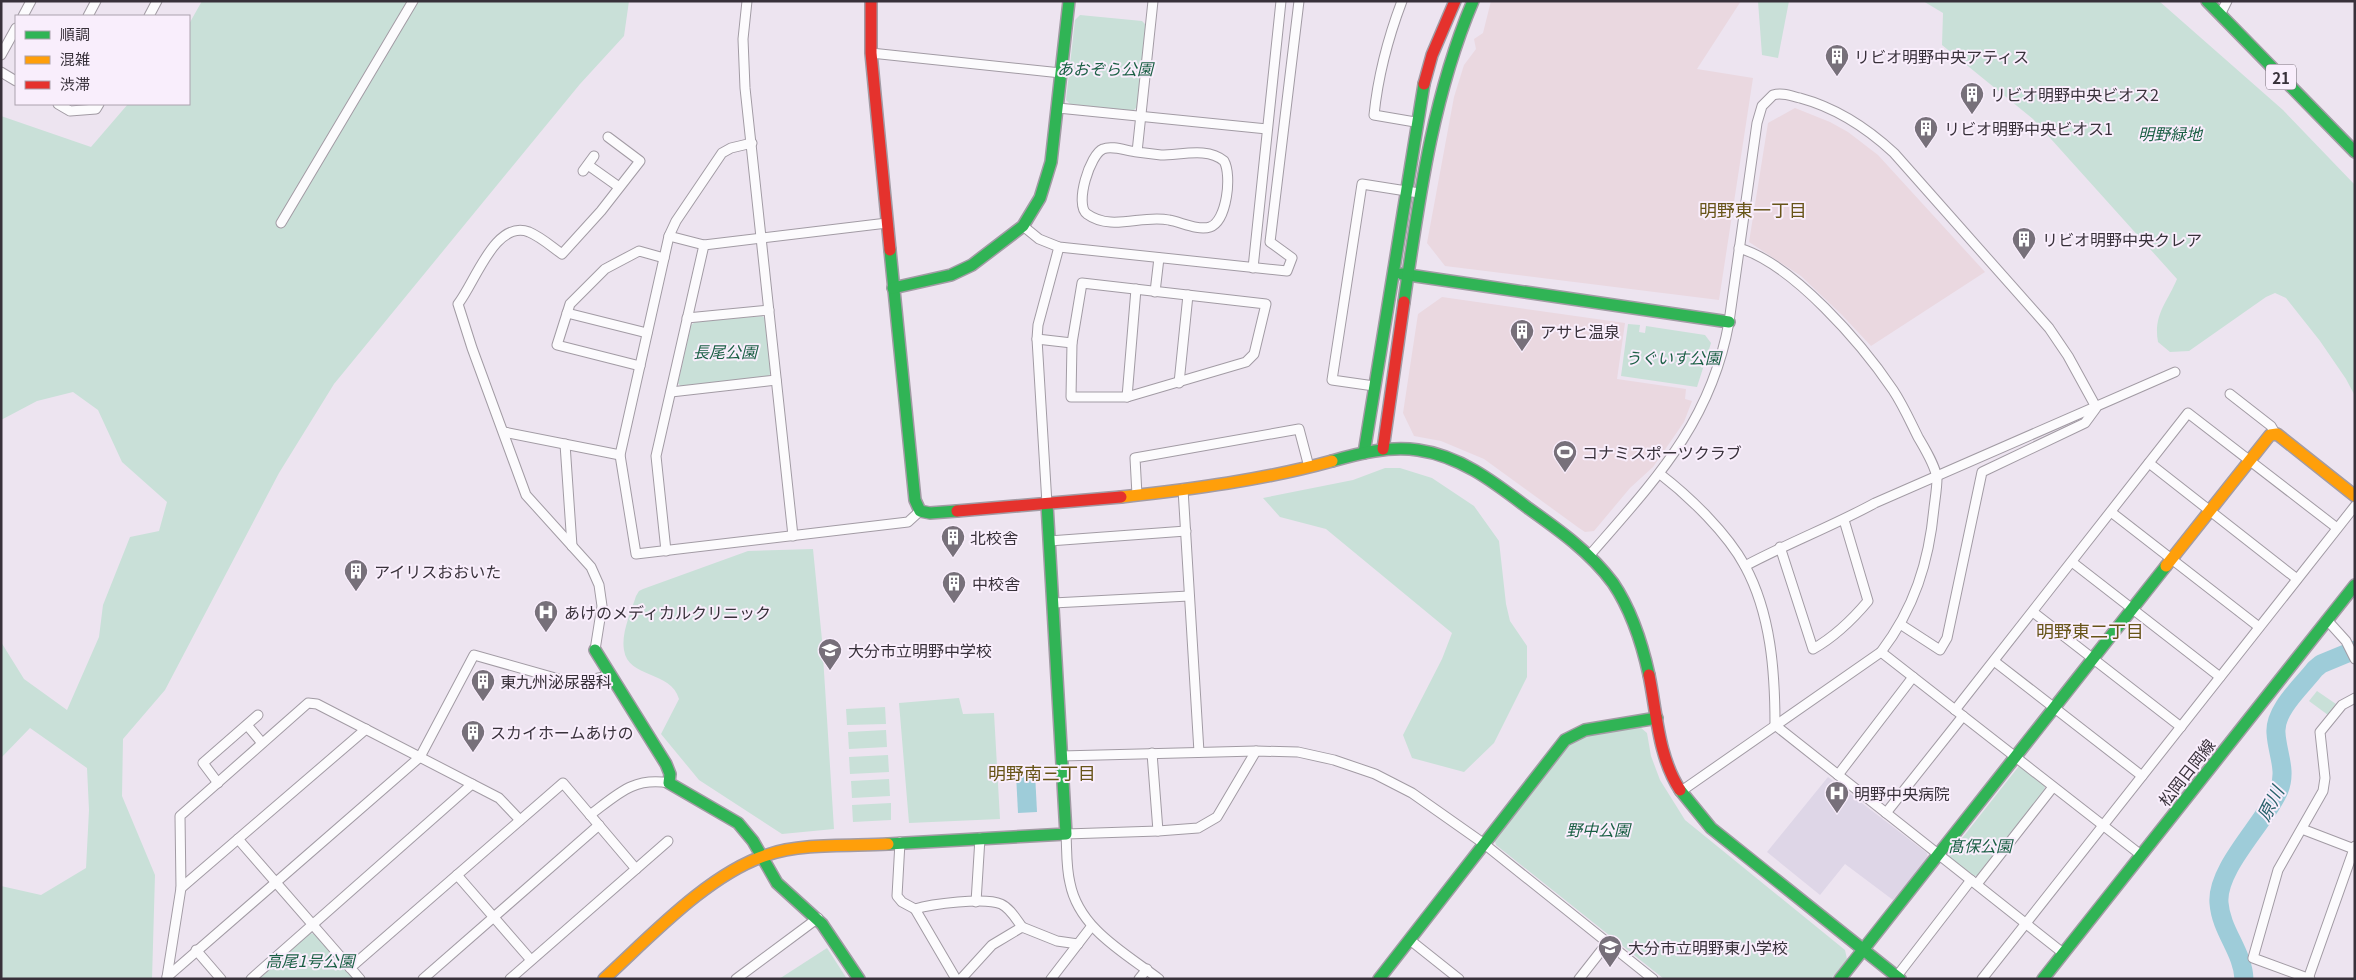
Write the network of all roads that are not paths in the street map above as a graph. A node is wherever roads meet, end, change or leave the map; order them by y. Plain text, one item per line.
1 (31, 1) edge
2 (96, 1) edge
3 (157, 1) edge
4 (413, 1) edge
5 (747, 1) edge
6 (872, 1) edge
7 (1069, 1) edge
8 (1153, 1) edge
9 (1281, 1) edge
10 (1299, 1) edge
11 (1402, 1) edge
12 (1454, 1) edge
13 (1473, 1) edge
14 (2207, 1) edge
15 (2227, 1) edge
16 (24, 15) edge
17 (89, 15) edge
18 (150, 15) edge
19 (2220, 15) junction
20 (15, 30) edge
21 (871, 53) junction
22 (1, 55) edge
23 (1, 72) edge
24 (1061, 74) junction
25 (15, 80) edge
26 (60, 105) edge
27 (98, 105) edge
28 (1058, 108) junction
29 (1140, 118) junction
30 (1415, 122) junction
31 (1267, 129) junction
32 (608, 137) dead end
33 (752, 143) junction
34 (1137, 152) junction
35 (2355, 152) edge
36 (594, 156) dead end
37 (619, 187) junction
38 (1405, 190) junction
39 (1419, 192) junction
40 (280, 223) dead end
41 (887, 223) junction
42 (1023, 226) junction
43 (669, 236) junction
44 (761, 237) junction
45 (704, 245) junction
46 (1059, 247) junction
47 (1739, 248) junction
48 (664, 258) junction
49 (1159, 258) junction
50 (1253, 268) junction
51 (1392, 272) junction
52 (1408, 275) junction
53 (893, 288) junction
54 (1136, 289) junction
55 (1155, 292) junction
56 (1188, 295) junction
57 (769, 310) junction
58 (567, 313) junction
59 (687, 318) junction
60 (1729, 322) junction
61 (647, 333) junction
62 (1037, 339) junction
63 (1072, 344) junction
64 (640, 366) junction
65 (2175, 372) dead end
66 (776, 380) junction
67 (1178, 383) junction
68 (1374, 386) junction
69 (671, 392) junction
70 (2230, 394) dead end
71 (1128, 397) junction
72 (2096, 408) junction
73 (504, 432) junction
74 (2275, 433) junction
75 (564, 444) junction
76 (1383, 449) junction
77 (1364, 453) junction
78 (620, 455) junction
79 (2250, 460) junction
80 (2149, 463) junction
81 (1309, 467) junction
82 (1660, 474) junction
83 (1937, 477) junction
84 (1183, 489) junction
85 (1137, 495) junction
86 (2355, 496) edge
87 (1047, 504) junction
88 (2355, 506) edge
89 (920, 511) junction
90 (2210, 511) junction
91 (2111, 512) junction
92 (1844, 520) junction
93 (2337, 528) junction
94 (1186, 531) junction
95 (793, 536) junction
96 (1049, 541) junction
97 (572, 546) junction
98 (1780, 547) junction
99 (666, 551) junction
100 (1589, 556) junction
101 (2172, 559) junction
102 (2072, 562) junction
103 (1745, 566) junction
104 (2297, 579) junction
105 (2355, 584) edge
106 (1189, 596) junction
107 (1053, 603) junction
108 (2132, 609) junction
109 (2033, 612) junction
110 (2327, 620) junction
111 (1900, 624) junction
112 (2259, 627) junction
113 (596, 650) joint
114 (1881, 652) junction
115 (2093, 659) junction
116 (2355, 659) edge
117 (1994, 661) junction
118 (609, 676) junction
119 (1913, 677) junction
120 (2220, 677) junction
121 (2355, 698) edge
122 (2054, 708) junction
123 (1959, 713) junction
124 (258, 715) dead end
125 (1657, 718) junction
126 (247, 725) junction
127 (1775, 725) junction
128 (2181, 727) junction
129 (366, 730) junction
130 (262, 743) junction
131 (1256, 751) junction
132 (1198, 752) junction
133 (1152, 753) junction
134 (1061, 756) junction
135 (420, 757) junction
136 (2015, 757) junction
137 (1838, 775) junction
138 (2142, 776) junction
139 (218, 783) junction
140 (669, 783) junction
141 (472, 784) junction
142 (2054, 787) junction
143 (1680, 792) junction
144 (1886, 813) junction
145 (590, 815) junction
146 (520, 820) junction
147 (599, 825) junction
148 (2103, 826) junction
149 (2302, 829) junction
150 (1158, 831) junction
151 (1066, 834) junction
152 (980, 838) junction
153 (238, 839) junction
154 (668, 841) dead end
155 (900, 842) junction
156 (1483, 843) junction
157 (2354, 848) edge
158 (1938, 854) junction
159 (761, 855) junction
160 (2141, 855) junction
161 (636, 869) junction
162 (457, 875) junction
163 (275, 882) junction
164 (1974, 882) junction
165 (181, 888) junction
166 (976, 902) junction
167 (915, 909) junction
168 (494, 917) junction
169 (818, 918) junction
170 (2026, 923) junction
171 (313, 925) junction
172 (1022, 927) junction
173 (1091, 927) junction
174 (1410, 940) junction
175 (1608, 942) junction
176 (1078, 944) junction
177 (1863, 949) junction
178 (196, 950) junction
179 (2063, 953) junction
180 (531, 960) junction
181 (350, 968) junction
182 (1146, 969) junction
183 (1454, 977) edge
184 (1899, 977) edge
185 (167, 978) edge
186 (222, 979) edge
187 (251, 979) edge
188 (360, 979) edge
189 (423, 979) edge
190 (510, 979) edge
191 (604, 979) edge
192 (736, 979) edge
193 (859, 979) edge
194 (956, 979) edge
195 (961, 979) edge
196 (1051, 979) edge
197 (1139, 979) edge
198 (1159, 979) edge
199 (1380, 979) edge
200 (1579, 979) edge
201 (1653, 979) edge
202 (1840, 979) edge
203 (1982, 979) edge
204 (2043, 979) edge
205 (2309, 979) edge

1 - 16 street
2 - 17 street
3 - 18 street
4 - 40 street
5 - 33 street
6 - 21 street
7 - 24 street
8 - 29 street
9 - 31 street
10 - 50 street
11 - 30 street
12 - 30 street
13 - 39 street
14 - 19 street, 21
15 - 19 street
19 - 35 street, 21
20 - 22 street
21 - 24 street
21 - 41 street
23 - 25 street
24 - 28 street
26 - 27 street
28 - 29 street
28 - 42 street
29 - 31 street
29 - 34 street
30 - 38 street
31 - 50 street
32 - 37 street
33 - 43 street
33 - 44 street
34 - 34 street
36 - 37 street
37 - 73 street
38 - 39 street
38 - 51 street
38 - 68 street
39 - 52 street
41 - 44 street
41 - 53 street
42 - 46 street
42 - 53 street
43 - 45 street
43 - 48 street
44 - 45 street
44 - 57 street
45 - 59 street
46 - 49 street
46 - 62 street
47 - 60 street
47 - 72 street
47 - 83 street
48 - 58 street
48 - 61 street
49 - 50 street
49 - 55 street
51 - 52 street
51 - 68 street
52 - 60 street
52 - 76 street
53 - 89 street
54 - 55 street
54 - 63 street
54 - 71 street
55 - 56 street
56 - 67 street
56 - 67 street
57 - 59 street
57 - 66 street
58 - 61 street
58 - 64 street
59 - 69 street
60 - 82 street
61 - 64 street
62 - 63 street
62 - 87 street
63 - 71 street
64 - 78 street
65 - 72 street
66 - 69 street
66 - 95 street
67 - 71 street
68 - 77 street
69 - 99 street
70 - 74 street
72 - 83 street
72 - 111 street
73 - 75 street
73 - 97 street
74 - 79 street
74 - 86 street
75 - 78 street
75 - 97 street
76 - 77 street
76 - 100 street
77 - 81 street
78 - 99 street
79 - 80 street
79 - 90 street
79 - 93 street
80 - 90 street
80 - 91 street
81 - 84 street
81 - 85 street
82 - 100 street
82 - 103 street
83 - 92 street
83 - 111 street
84 - 85 street
84 - 94 street
85 - 87 street
87 - 89 street
87 - 96 street
88 - 93 street
89 - 95 street
90 - 101 street
90 - 104 street
91 - 101 street
91 - 102 street
92 - 98 street
92 - 98 street
93 - 104 street
94 - 96 street
94 - 106 street
95 - 99 street
96 - 107 street
97 - 113 street
98 - 103 street
100 - 125 street
101 - 108 street
101 - 112 street
102 - 108 street
102 - 109 street
103 - 127 street
104 - 112 street
105 - 110 street, 松岡日岡線
106 - 107 street
106 - 132 street
107 - 134 street
108 - 115 street
108 - 120 street
109 - 115 street
109 - 117 street
110 - 116 street
110 - 160 street, 松岡日岡線
111 - 114 street
112 - 120 street
113 - 118 street
114 - 119 street
114 - 127 street
115 - 122 street
115 - 128 street
117 - 122 street
117 - 123 street
118 - 135 street
118 - 140 street
119 - 123 street
119 - 137 street
120 - 128 street
121 - 149 street
122 - 136 street
122 - 138 street
123 - 136 street
123 - 144 street
124 - 126 street
125 - 143 street
125 - 156 street
126 - 130 street
126 - 139 street
127 - 137 street
127 - 143 street
128 - 138 street
129 - 130 street
129 - 135 street
129 - 153 street
130 - 139 street
131 - 132 street
131 - 150 street
131 - 156 street
132 - 133 street
133 - 134 street
133 - 150 street
134 - 151 street
135 - 141 street
135 - 163 street
136 - 142 street
136 - 158 street
137 - 144 street
138 - 148 street
139 - 165 street
140 - 145 street
140 - 159 street
141 - 146 street
141 - 171 street
142 - 148 street
142 - 164 street
143 - 177 street
144 - 158 street
145 - 146 street
145 - 147 street
146 - 162 street
147 - 161 street
147 - 168 street
148 - 160 street
148 - 170 street
149 - 157 street
149 - 205 street
150 - 151 street
151 - 152 street
151 - 173 street
152 - 155 street
152 - 166 street
153 - 163 street
153 - 165 street
154 - 161 street
155 - 159 street
155 - 167 street
156 - 174 street
156 - 175 street
157 - 205 street
158 - 164 street
158 - 177 street
159 - 169 street
159 - 191 street
160 - 179 street, 松岡日岡線
161 - 180 street
162 - 168 street
162 - 181 street
163 - 171 street
163 - 178 street
164 - 170 street
164 - 184 street
165 - 185 street
166 - 167 street
166 - 172 street
167 - 194 street
168 - 180 street
168 - 189 street
169 - 192 street
169 - 193 street
170 - 179 street
170 - 203 street
171 - 181 street
171 - 187 street
172 - 176 street
172 - 195 street
173 - 176 street
173 - 182 street
174 - 183 street
174 - 199 street
175 - 200 street
175 - 201 street
176 - 196 street
177 - 184 street
177 - 202 street
178 - 185 street
178 - 186 street
179 - 204 street, 松岡日岡線
180 - 190 street
181 - 188 street
182 - 197 street
182 - 198 street

